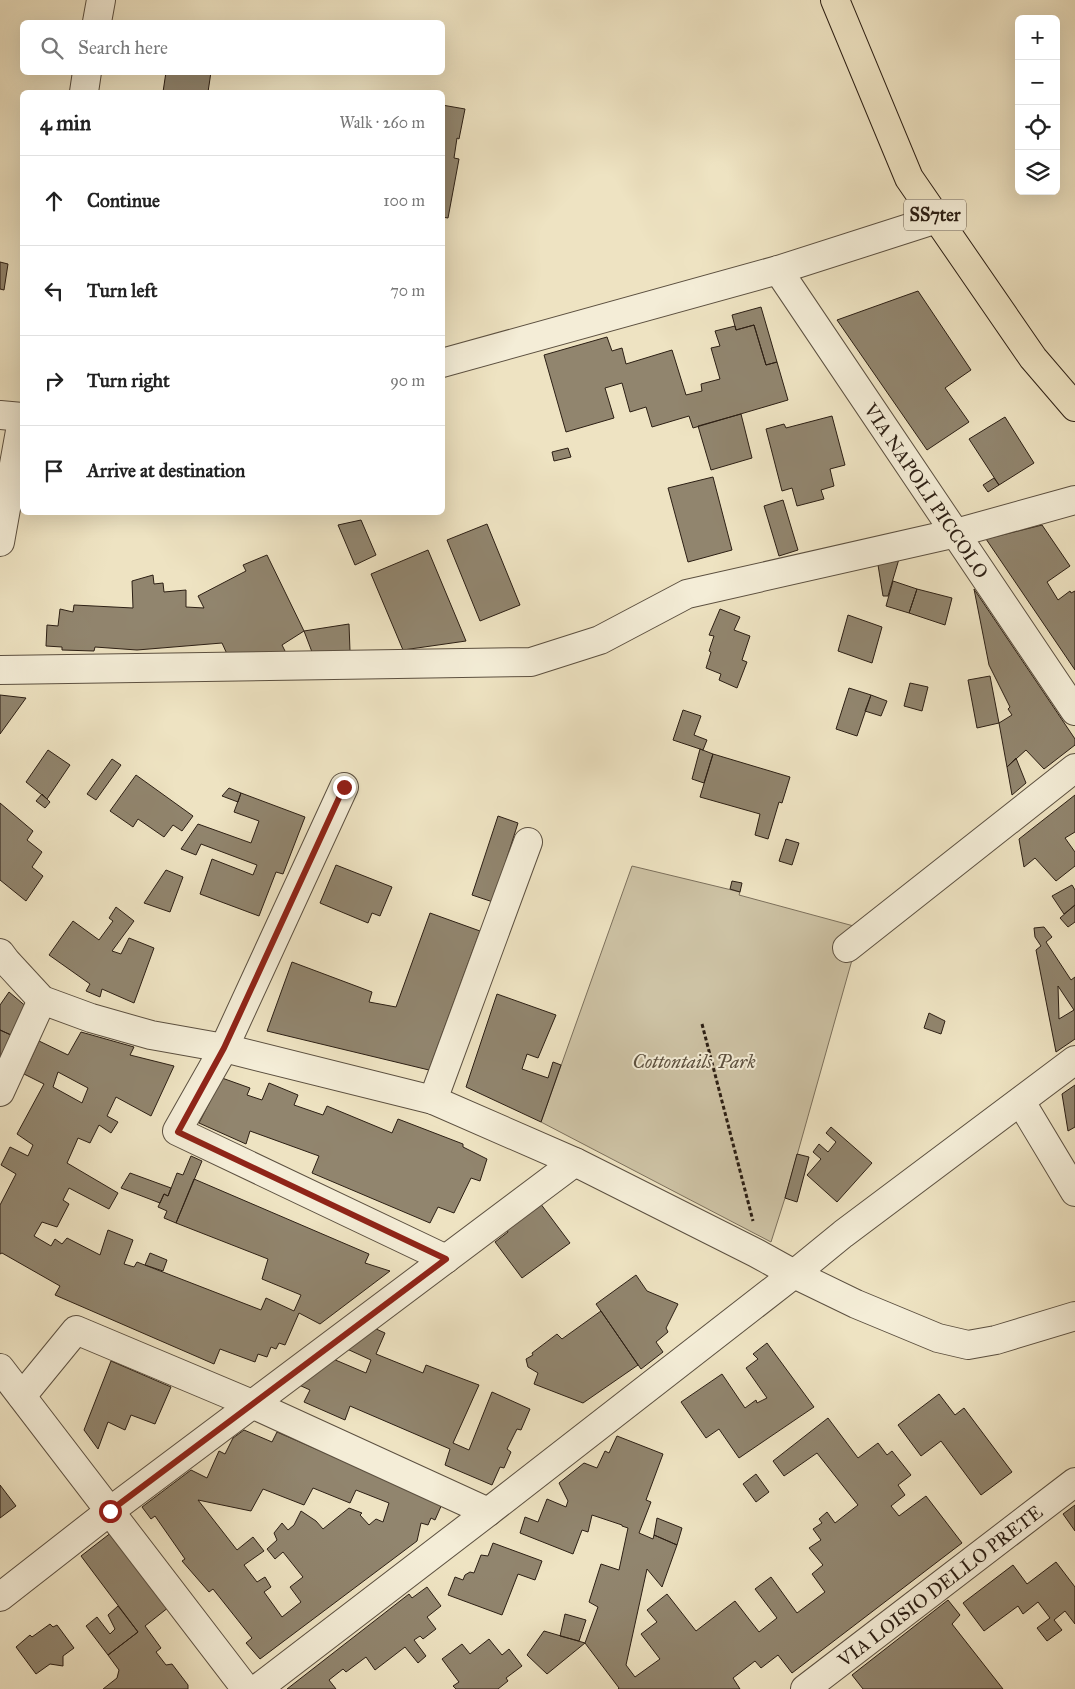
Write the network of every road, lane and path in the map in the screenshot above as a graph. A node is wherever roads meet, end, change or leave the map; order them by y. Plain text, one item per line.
1 (101, 0) edge
2 (835, 0) edge
3 (97, 20) edge
4 (87, 75) edge
5 (84, 90) edge
6 (937, 220) junction
7 (778, 270) junction
8 (445, 362) edge
9 (1075, 408) edge
10 (0, 415) edge
11 (20, 419) edge
12 (20, 440) edge
13 (16, 482) edge
14 (1075, 500) edge
15 (956, 533) junction
16 (0, 542) edge
17 (0, 670) edge
18 (1075, 711) edge
19 (1075, 768) edge
20 (344, 787) dead end
21 (528, 842) dead end
22 (847, 948) dead end
23 (0, 953) edge
24 (42, 1000) junction
25 (702, 1024) dead end
26 (224, 1048) junction
27 (1075, 1060) edge
28 (0, 1092) edge
29 (433, 1100) junction
30 (1021, 1102) junction
31 (575, 1162) junction
32 (1075, 1192) edge
33 (756, 1254) junction
34 (446, 1259) junction
35 (794, 1274) junction
36 (1075, 1316) edge
37 (0, 1368) edge
38 (22, 1396) junction
39 (252, 1404) junction
40 (1075, 1482) edge
41 (110, 1511) junction
42 (488, 1512) junction
43 (0, 1597) edge
44 (246, 1689) edge
45 (257, 1689) edge
46 (805, 1689) edge

1 - 3 street
2 - 6 main road, SS7ter
4 - 5 street
6 - 7 street
6 - 9 main road, SS7ter
7 - 8 street
7 - 15 street, VIA NAPOLI PICCOLO
10 - 11 street
12 - 13 street
13 - 16 street
14 - 15 street
15 - 17 street
15 - 18 street, VIA NAPOLI PICCOLO
19 - 22 street
20 - 26 street
21 - 29 street
23 - 24 street
24 - 26 street
24 - 28 street
25 - 33 path
26 - 29 street
26 - 34 street
27 - 30 street
29 - 31 street
30 - 32 street
30 - 35 street
31 - 33 street
31 - 34 street
33 - 35 street
34 - 39 street
35 - 36 street
35 - 42 street
37 - 38 street
38 - 39 street
38 - 41 street
39 - 41 street
39 - 42 street
40 - 46 street, VIA LOISIO DELLO PRETE
41 - 43 street
41 - 44 street
42 - 45 street

